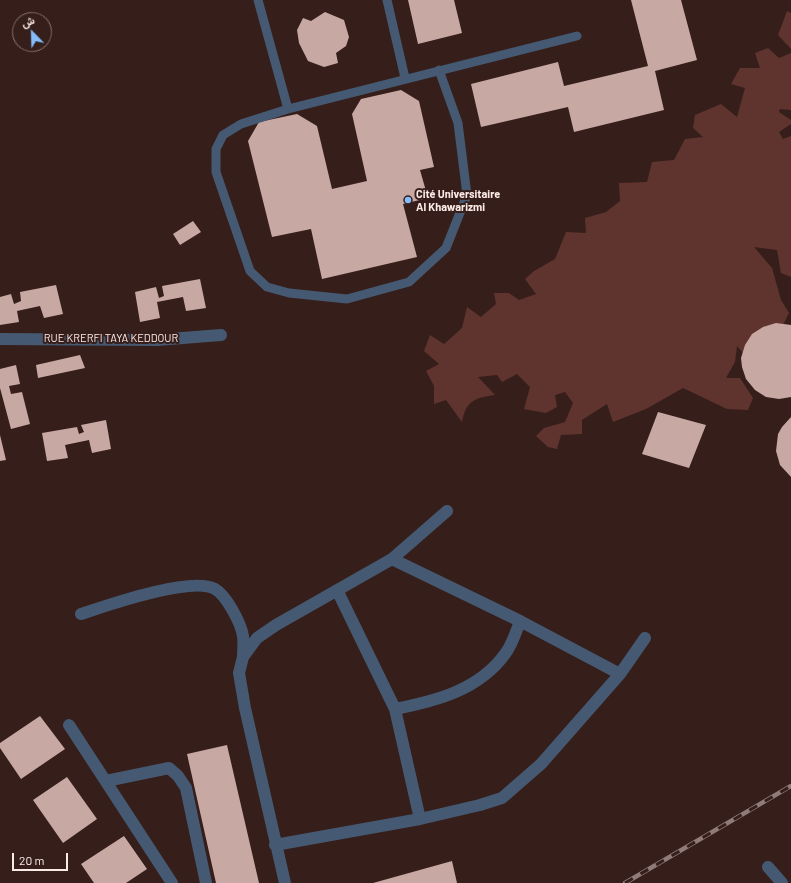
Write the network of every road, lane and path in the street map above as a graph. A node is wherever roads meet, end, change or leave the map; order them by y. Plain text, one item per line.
1 (258, 0) edge
2 (387, 0) edge
3 (577, 36) dead end
4 (439, 70) junction
5 (405, 78) junction
6 (288, 109) junction
7 (221, 335) dead end
8 (0, 339) edge
9 (447, 511) dead end
10 (392, 559) junction
11 (337, 590) junction
12 (81, 614) dead end
13 (520, 621) junction
14 (645, 638) dead end
15 (244, 657) junction
16 (620, 674) junction
17 (395, 709) junction
18 (69, 725) dead end
19 (106, 781) junction
20 (420, 819) junction
21 (275, 845) junction
22 (768, 866) dead end
23 (172, 883) edge
24 (206, 883) edge
25 (284, 883) edge
26 (782, 883) edge

1 - 6 lane
2 - 5 lane
3 - 4 lane
4 - 5 lane
4 - 6 lane
5 - 6 lane
7 - 8 street, RUE KRERFI TAYA KEDDOUR
9 - 10 street
10 - 11 street
10 - 13 street
11 - 15 street
11 - 17 street
12 - 15 street
13 - 16 street
13 - 17 street
14 - 16 street
15 - 21 street
16 - 20 street
17 - 20 street
18 - 19 street
19 - 23 street
19 - 24 street
20 - 21 street
21 - 25 street
22 - 26 street

